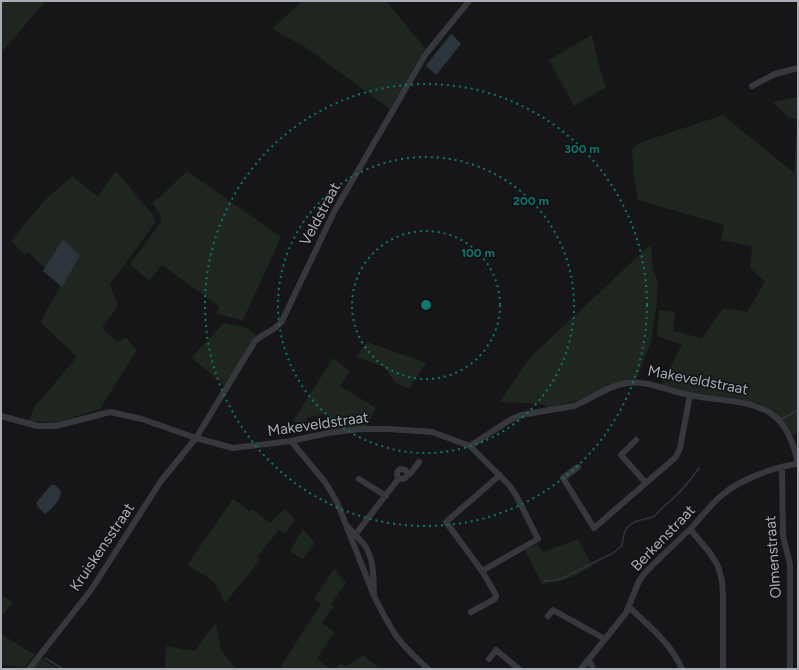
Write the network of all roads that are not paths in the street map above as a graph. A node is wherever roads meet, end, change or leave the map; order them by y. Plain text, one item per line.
1 (469, 1) edge
2 (798, 68) edge
3 (752, 86) dead end
4 (690, 395) junction
5 (1, 416) edge
6 (196, 438) junction
7 (636, 440) dead end
8 (291, 441) junction
9 (470, 446) junction
10 (419, 462) dead end
11 (798, 464) edge
12 (782, 467) junction
13 (578, 468) dead end
14 (500, 475) junction
15 (359, 478) dead end
16 (646, 483) junction
17 (386, 496) junction
18 (347, 526) junction
19 (690, 529) junction
20 (355, 535) junction
21 (482, 571) junction
22 (374, 596) junction
23 (629, 607) junction
24 (471, 612) dead end
25 (548, 616) dead end
26 (605, 639) junction
27 (489, 659) dead end
28 (589, 660) junction
29 (29, 669) edge
30 (428, 669) edge
31 (519, 669) edge
32 (581, 669) edge
33 (593, 669) edge
34 (682, 669) edge
35 (724, 669) edge
36 (790, 669) edge

1 - 6 street, Veldstraat
2 - 3 street
4 - 9 street, Makeveldstraat
4 - 11 street, Makeveldstraat
4 - 16 street
5 - 6 street, Makeveldstraat
6 - 8 street, Makeveldstraat
6 - 29 street, Kruiskensstraat
7 - 16 street
8 - 9 street, Makeveldstraat
8 - 18 street
9 - 14 street
10 - 17 street
11 - 12 street, Berkenstraat
12 - 19 street, Berkenstraat
12 - 36 street, Olmenstraat
13 - 16 street
14 - 21 street
14 - 21 street
15 - 17 street
17 - 20 street
18 - 20 street
18 - 22 street
19 - 23 street, Berkenstraat
19 - 35 street
20 - 22 street
21 - 24 street
22 - 30 street
23 - 26 street, Berkenstraat
23 - 34 street
25 - 26 street
26 - 28 street, Berkenstraat
27 - 31 street
28 - 32 street, Berkenstraat
28 - 33 street

